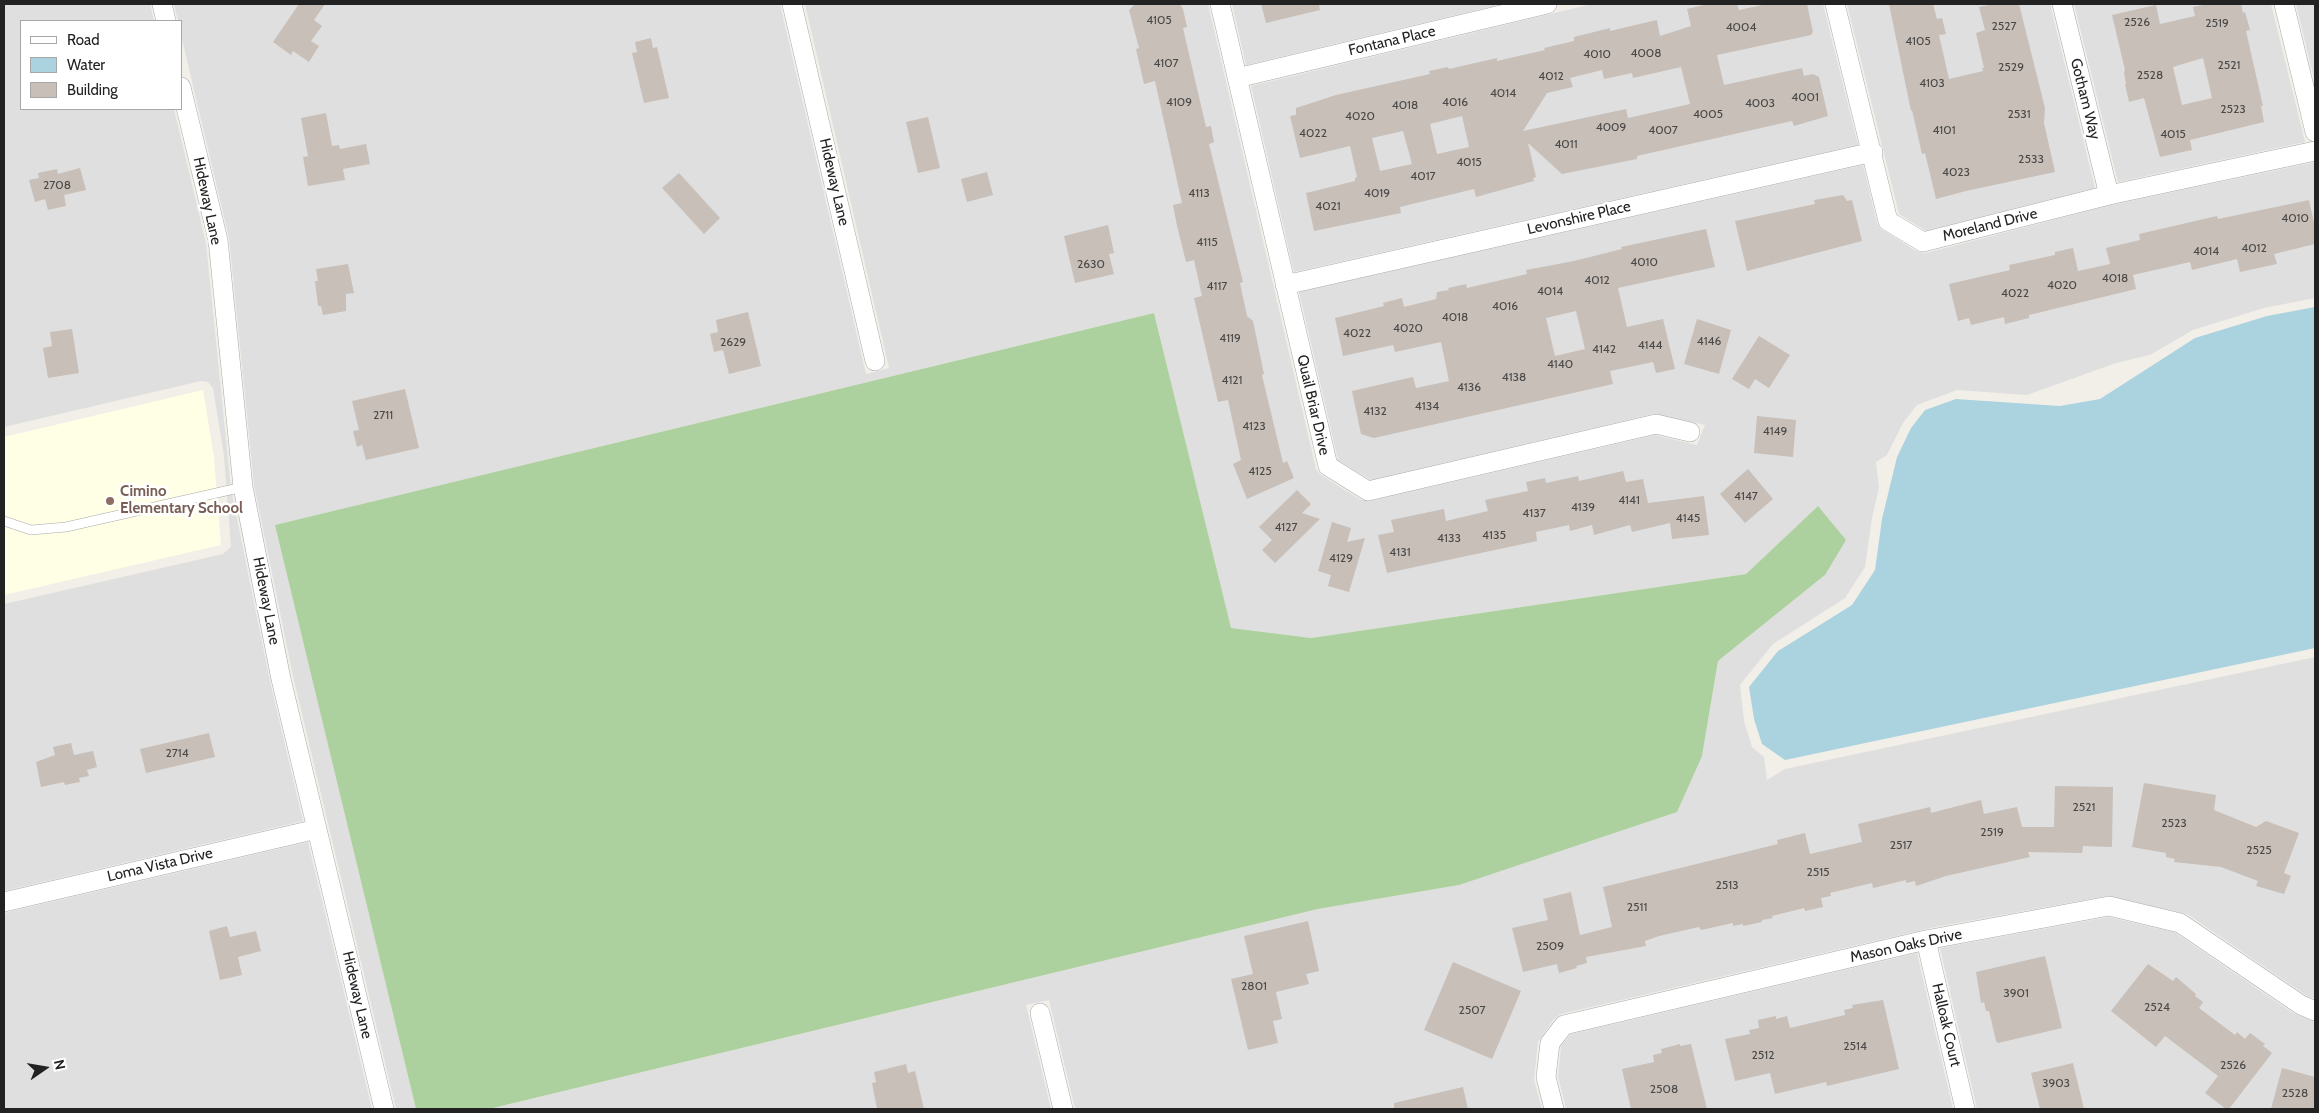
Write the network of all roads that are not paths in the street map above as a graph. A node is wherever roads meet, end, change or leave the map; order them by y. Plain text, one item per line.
1 (162, 4) edge
2 (792, 4) edge
3 (1220, 4) edge
4 (1547, 4) edge
5 (1835, 4) edge
6 (2062, 4) edge
7 (2284, 4) edge
8 (166, 20) edge
9 (1237, 78) junction
10 (182, 91) edge
11 (2315, 132) edge
12 (2315, 151) edge
13 (1873, 152) junction
14 (2109, 195) junction
15 (1285, 284) junction
16 (875, 361) dead end
17 (1690, 432) dead end
18 (242, 487) junction
19 (4, 522) edge
20 (317, 829) junction
21 (4, 902) edge
22 (1926, 940) junction
23 (2315, 1011) edge
24 (1040, 1013) dead end
25 (384, 1109) edge
26 (1063, 1109) edge
27 (1554, 1109) edge
28 (1965, 1109) edge

1 - 8 street
2 - 16 street, Hideway Lane
3 - 9 street, Quail Briar Drive
4 - 9 street, Fontana Place
5 - 13 street, Moreland Drive
6 - 14 street, Gotham Way
7 - 11 street
9 - 15 street, Quail Briar Drive
10 - 18 street, Hideway Lane
12 - 14 street, Moreland Drive
13 - 14 street, Moreland Drive
13 - 15 street, Levonshire Place
15 - 17 street, Quail Briar Drive
18 - 19 lane
18 - 20 street, Hideway Lane
20 - 21 street, Loma Vista Drive
20 - 25 street, Hideway Lane
22 - 23 street, Mason Oaks Drive
22 - 27 street, Mason Oaks Drive
22 - 28 street, Halloak Court
24 - 26 street

